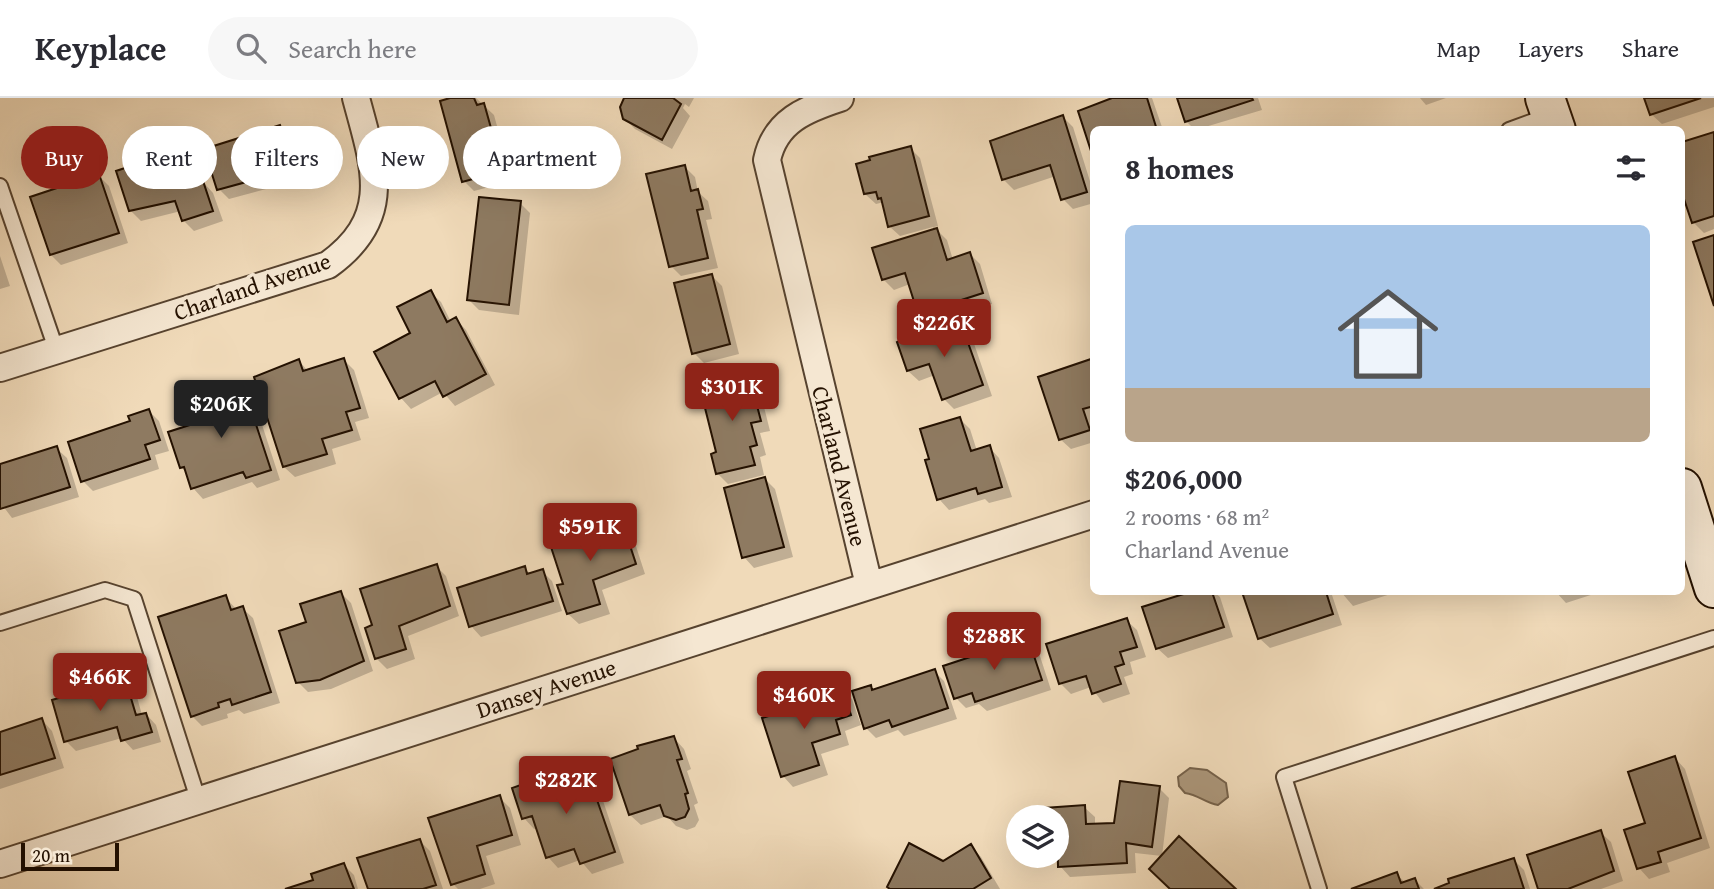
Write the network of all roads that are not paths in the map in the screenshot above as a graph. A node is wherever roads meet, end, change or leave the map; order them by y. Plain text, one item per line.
1 (356, 98) edge
2 (840, 98) edge
3 (1551, 114) edge
4 (1520, 126) edge
5 (0, 186) edge
6 (56, 349) junction
7 (0, 368) edge
8 (1685, 497) edge
9 (1090, 515) edge
10 (869, 585) junction
11 (1714, 587) edge
12 (0, 624) edge
13 (1714, 638) edge
14 (198, 799) junction
15 (0, 864) edge
16 (1319, 889) edge

1 - 6 street, Charland Avenue
2 - 10 street, Charland Avenue
3 - 4 lane
5 - 6 lane
6 - 7 street, Charland Avenue
8 - 11 street
9 - 10 street, Dansey Avenue
10 - 14 street, Dansey Avenue
12 - 14 lane
13 - 16 lane
14 - 15 street, Dansey Avenue

